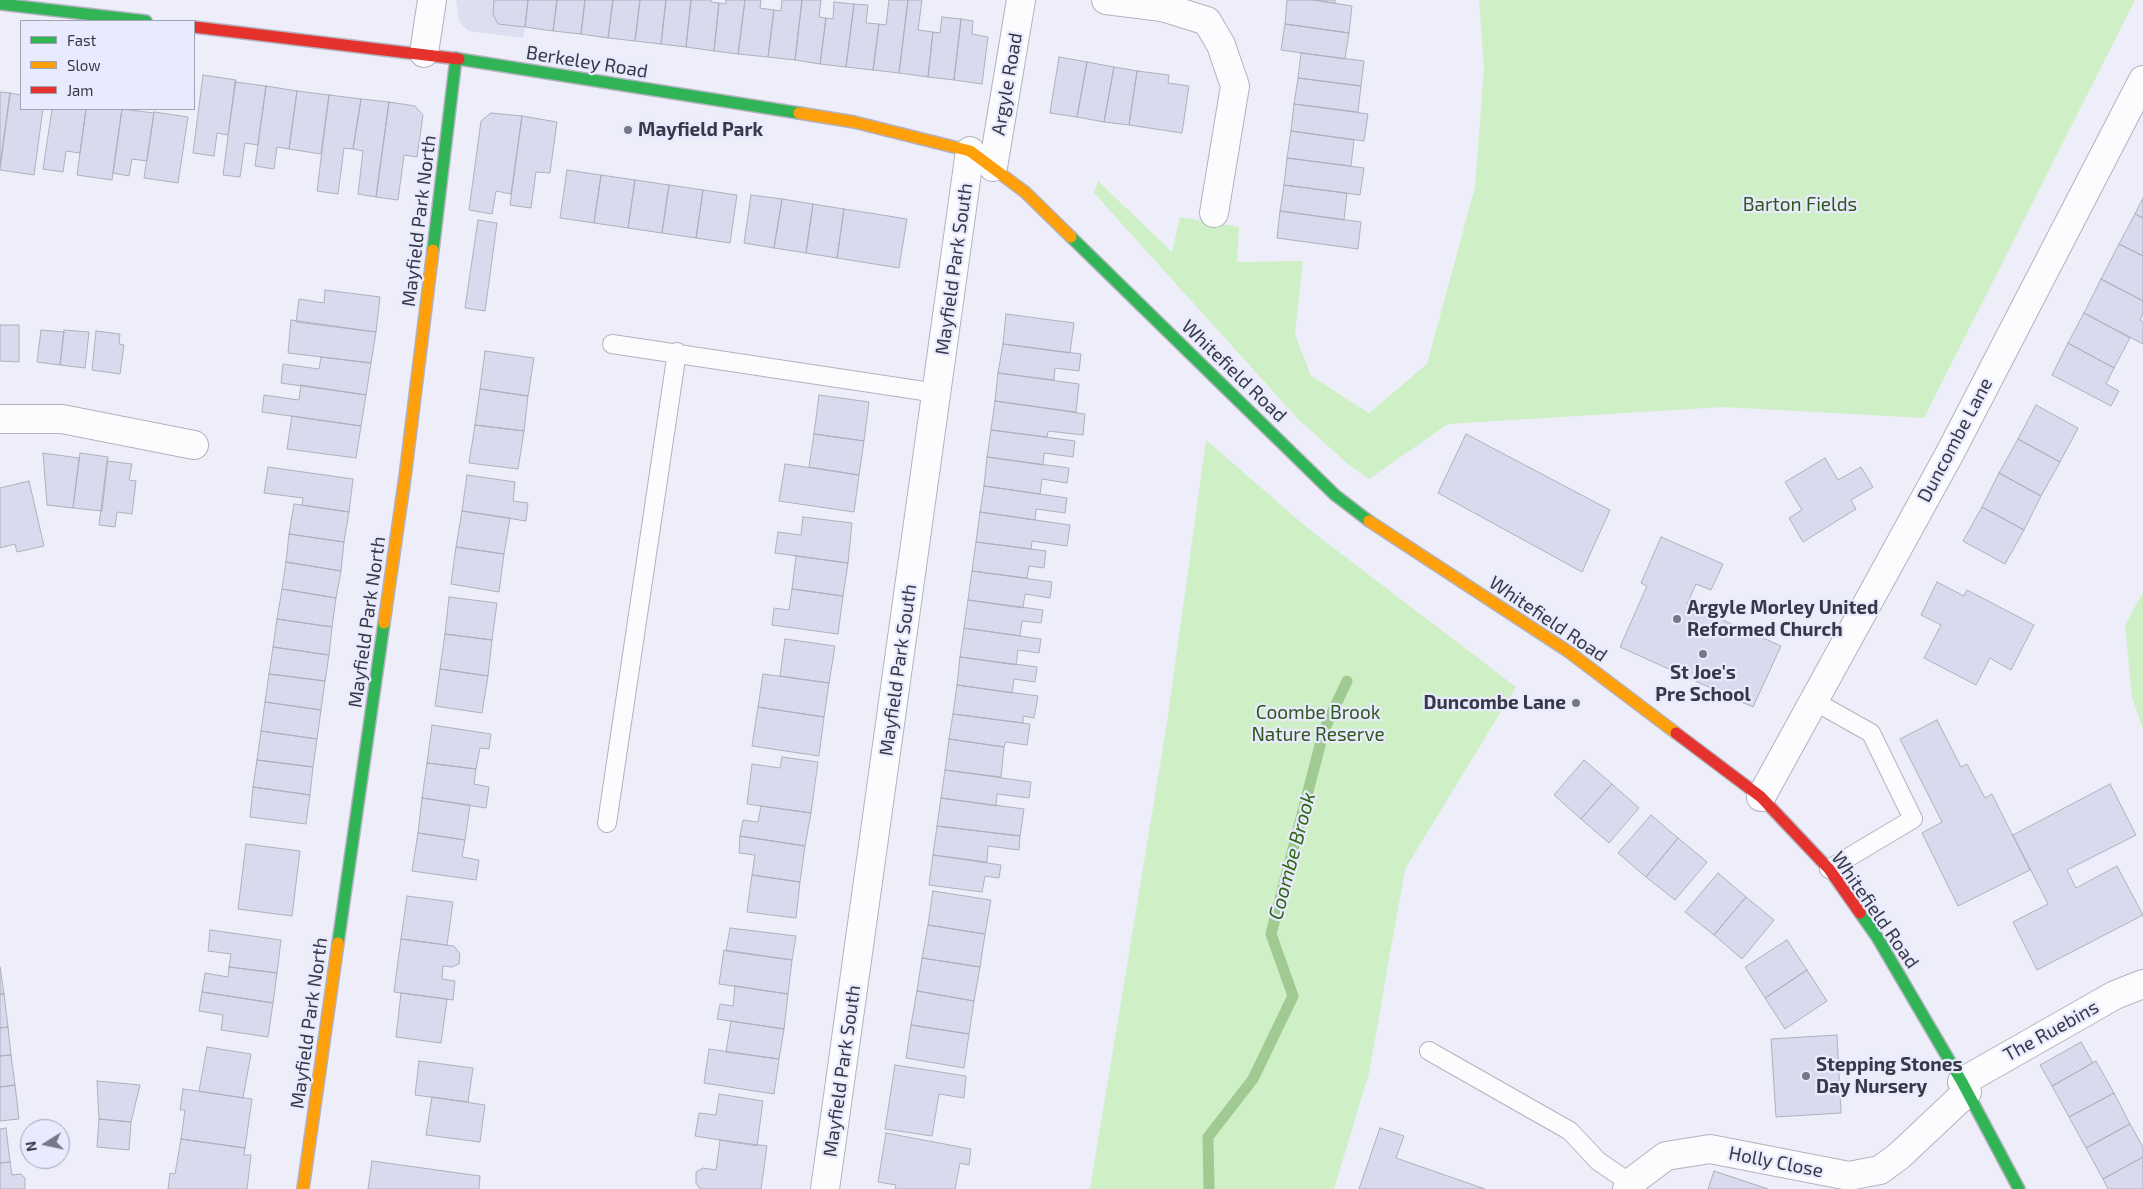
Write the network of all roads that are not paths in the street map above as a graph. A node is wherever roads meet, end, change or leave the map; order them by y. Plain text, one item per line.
1 (432, 0) edge
2 (1021, 0) edge
3 (1106, 0) edge
4 (0, 4) edge
5 (137, 20) edge
6 (195, 27) edge
7 (424, 53) junction
8 (456, 58) junction
9 (2143, 80) edge
10 (970, 151) junction
11 (992, 167) junction
12 (1214, 213) dead end
13 (612, 344) dead end
14 (677, 352) junction
15 (937, 393) junction
16 (0, 419) edge
17 (194, 445) dead end
18 (1814, 701) junction
19 (1761, 797) junction
20 (607, 823) dead end
21 (1829, 870) junction
22 (2143, 984) edge
23 (1429, 1051) dead end
24 (1964, 1087) junction
25 (1629, 1186) edge
26 (303, 1189) edge
27 (825, 1189) edge
28 (2018, 1189) edge

1 - 7 street
2 - 11 street, Argyle Road
3 - 12 street
4 - 5 main road
6 - 7 main road, Berkeley Road
7 - 8 main road, Berkeley Road
8 - 10 main road, Berkeley Road
8 - 26 main road, Mayfield Park North
9 - 18 street, Duncombe Lane
10 - 11 main road, Whitefield Road
10 - 15 street, Mayfield Park South
11 - 19 main road, Whitefield Road
13 - 14 lane
14 - 15 lane
14 - 20 lane
15 - 27 street, Mayfield Park South
16 - 17 street
18 - 19 street, Duncombe Lane
18 - 21 lane
19 - 21 main road, Whitefield Road
21 - 24 main road, Whitefield Road
22 - 24 street, The Ruebins
23 - 25 lane
24 - 25 street, Holly Close
24 - 28 main road, Whitefield Road

